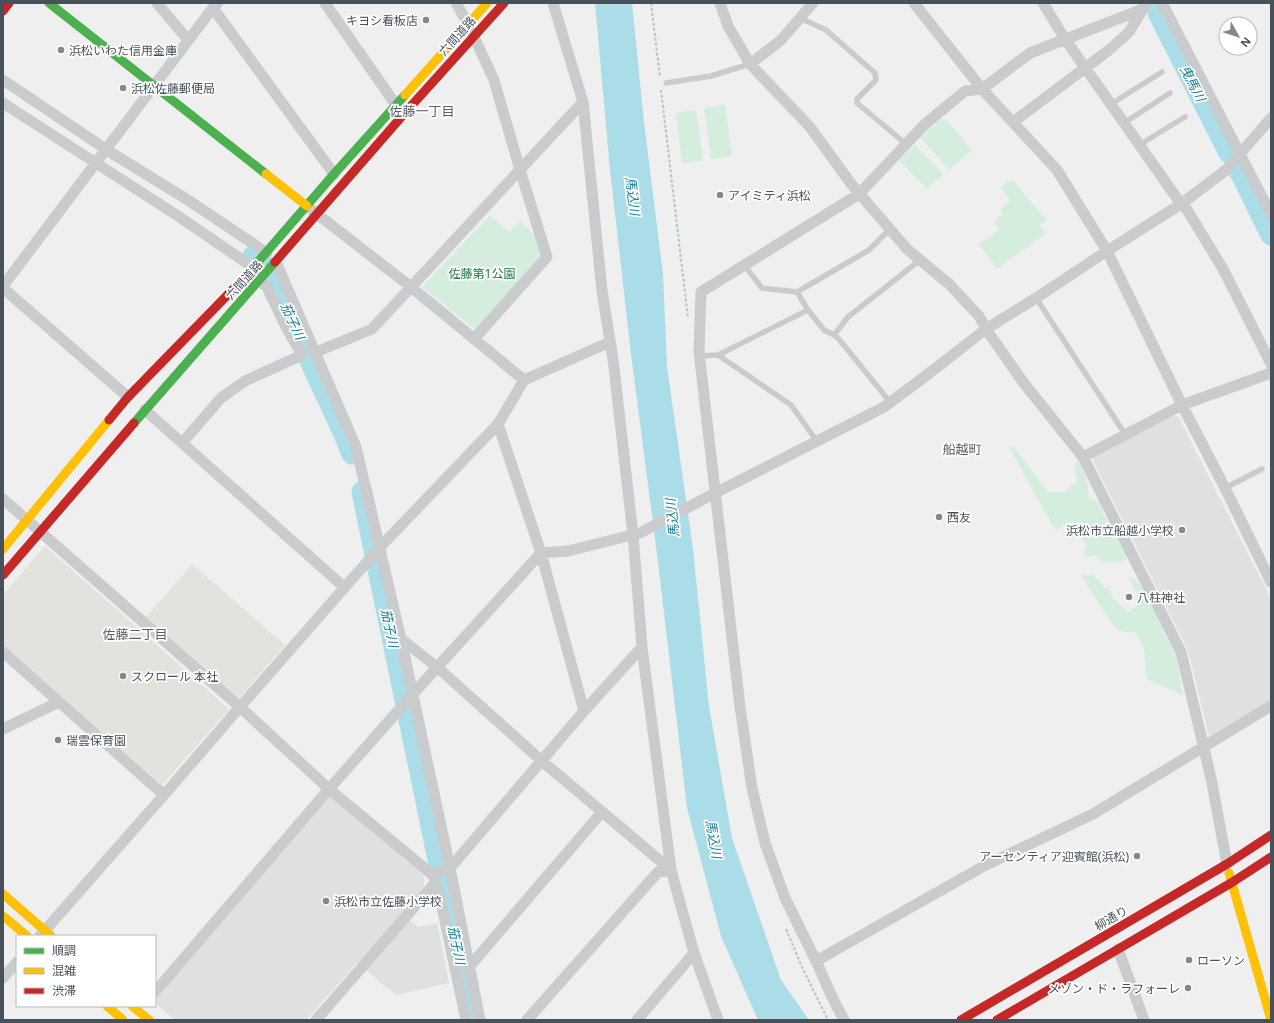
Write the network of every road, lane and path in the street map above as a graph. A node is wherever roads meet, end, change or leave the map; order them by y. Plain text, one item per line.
1 (9, 3) edge
2 (49, 3) edge
3 (157, 3) edge
4 (325, 3) edge
5 (456, 3) edge
6 (487, 3) edge
7 (504, 3) edge
8 (553, 3) edge
9 (651, 3) edge
10 (720, 3) edge
11 (813, 3) edge
12 (914, 3) edge
13 (1043, 3) edge
14 (1162, 3) edge
15 (215, 5) edge
16 (1145, 6) edge
17 (3, 11) edge
18 (800, 18) junction
19 (468, 24) junction
20 (474, 36) junction
21 (1066, 39) junction
22 (188, 40) junction
23 (750, 64) junction
24 (1086, 68) junction
25 (1162, 72) dead end
26 (3, 80) edge
27 (663, 82) joint
28 (153, 85) junction
29 (982, 89) junction
30 (661, 90) dead end
31 (1170, 93) dead end
32 (583, 102) junction
33 (3, 103) edge
34 (1111, 104) junction
35 (396, 105) junction
36 (1184, 117) dead end
37 (1271, 118) edge
38 (1013, 122) junction
39 (1124, 123) junction
40 (906, 144) junction
41 (1139, 145) junction
42 (107, 150) junction
43 (1241, 155) junction
44 (97, 163) junction
45 (520, 170) junction
46 (334, 174) junction
47 (859, 194) junction
48 (1181, 204) junction
49 (307, 206) junction
50 (318, 214) junction
51 (1271, 214) edge
52 (890, 230) junction
53 (1107, 251) junction
54 (267, 253) junction
55 (920, 260) junction
56 (276, 262) junction
57 (744, 265) junction
58 (254, 268) junction
59 (260, 280) junction
60 (3, 287) edge
61 (411, 287) junction
62 (797, 292) junction
63 (1036, 298) junction
64 (808, 310) junction
65 (689, 325) dead end
66 (986, 329) junction
67 (834, 335) junction
68 (474, 339) junction
69 (610, 342) junction
70 (316, 352) junction
71 (718, 355) junction
72 (700, 356) junction
73 (1271, 364) edge
74 (1271, 373) edge
75 (524, 380) junction
76 (128, 397) junction
77 (890, 402) junction
78 (1182, 405) junction
79 (145, 410) junction
80 (498, 424) junction
81 (1125, 434) junction
82 (816, 440) junction
83 (182, 443) junction
84 (1083, 457) junction
85 (1262, 469) dead end
86 (1225, 488) junction
87 (712, 494) junction
88 (3, 499) edge
89 (28, 520) junction
90 (41, 531) junction
91 (636, 534) junction
92 (3, 550) edge
93 (540, 554) junction
94 (3, 575) edge
95 (1271, 582) edge
96 (344, 587) junction
97 (401, 639) junction
98 (642, 647) junction
99 (3, 652) edge
100 (437, 667) junction
101 (412, 695) junction
102 (59, 702) junction
103 (1271, 706) edge
104 (240, 707) junction
105 (584, 711) junction
106 (3, 729) edge
107 (1204, 747) junction
108 (542, 761) junction
109 (329, 789) junction
110 (164, 795) junction
111 (602, 812) junction
112 (1271, 836) edge
113 (1271, 857) edge
114 (1227, 864) junction
115 (450, 868) junction
116 (671, 870) junction
117 (435, 877) junction
118 (1231, 883) junction
119 (3, 894) edge
120 (3, 916) edge
121 (45, 934) edge
122 (26, 935) edge
123 (1118, 949) junction
124 (694, 952) junction
125 (816, 961) junction
126 (16, 963) edge
127 (470, 966) junction
128 (3, 978) edge
129 (156, 991) edge
130 (108, 1007) edge
131 (138, 1008) edge
132 (1004, 1018) edge
133 (717, 1019) edge
134 (123, 1020) edge
135 (149, 1020) edge
136 (316, 1020) edge
137 (466, 1020) edge
138 (480, 1020) edge
139 (527, 1020) edge
140 (637, 1020) edge
141 (844, 1020) edge
142 (961, 1020) edge
143 (1144, 1020) edge
144 (1271, 1020) edge

1 - 17 street
2 - 28 street
3 - 22 street
4 - 35 street
5 - 19 street
6 - 19 street, 六間道路
7 - 20 street, 六間道路
8 - 32 street
9 - 27 path
10 - 23 street
11 - 18 street
12 - 29 street
13 - 21 street
14 - 43 street
15 - 22 street
15 - 46 street
16 - 21 street
16 - 24 street
18 - 23 street
18 - 40 lane
19 - 20 street
19 - 35 street, 六間道路
20 - 45 street
20 - 50 street, 六間道路
21 - 24 street
21 - 29 street
22 - 28 street
23 - 27 lane
23 - 47 street
24 - 34 street
24 - 38 street
25 - 34 lane
26 - 42 street
28 - 42 street
28 - 49 street
29 - 38 street
29 - 40 street
30 - 65 path
31 - 39 lane
32 - 45 street
32 - 69 street
33 - 44 street
34 - 39 street
35 - 46 street, 六間道路
36 - 41 lane
37 - 43 street
38 - 53 street
39 - 41 street
40 - 47 street
41 - 48 street
42 - 44 street
42 - 54 street
43 - 48 street
43 - 51 street
44 - 58 street
44 - 60 street
45 - 61 street
45 - 68 street
46 - 49 street, 六間道路
47 - 52 street
47 - 57 street
48 - 53 street
48 - 73 street
49 - 50 street
49 - 54 street, 六間道路
50 - 56 street, 六間道路
50 - 61 street
52 - 55 street
52 - 62 lane
53 - 63 street
53 - 78 street
54 - 58 street, 六間道路
55 - 66 street
55 - 67 lane
56 - 59 street, 六間道路
56 - 70 street
57 - 62 lane
57 - 72 street
58 - 76 street, 六間道路
59 - 79 street, 六間道路
59 - 83 street
60 - 76 street
61 - 68 street
61 - 70 street
62 - 64 lane
63 - 66 street
63 - 81 lane
64 - 67 lane
64 - 71 lane
66 - 77 street
66 - 84 street
67 - 77 lane
68 - 75 street
69 - 75 street
69 - 91 street
70 - 97 street
71 - 72 lane
71 - 82 lane
72 - 87 street
74 - 78 street
75 - 80 street
76 - 89 street, 六間道路
77 - 82 street
78 - 81 street
78 - 86 street
79 - 83 street
79 - 90 street, 六間道路
80 - 93 street
80 - 96 street, bridge
81 - 84 street
82 - 87 street
83 - 96 street
84 - 107 street
85 - 86 lane
86 - 95 street
87 - 91 street
87 - 125 street
88 - 89 street
89 - 90 street
89 - 92 street, 六間道路
90 - 94 street, 六間道路
90 - 104 street
91 - 93 street
91 - 98 street
93 - 100 street
93 - 105 street
96 - 104 street
97 - 100 street
97 - 101 street
98 - 105 street
98 - 116 street
99 - 102 street
100 - 101 street
100 - 108 street
101 - 109 street
101 - 115 street
102 - 106 street
102 - 110 street
103 - 107 street
104 - 109 street
104 - 110 street
105 - 108 street
107 - 114 street
107 - 125 street
108 - 111 street
108 - 115 street
109 - 117 street
109 - 129 street
110 - 121 street
111 - 116 street
111 - 127 street
112 - 114 street, 柳通り
113 - 118 street
114 - 118 street
114 - 142 street, 柳通り
115 - 117 street
115 - 127 street
116 - 124 street
116 - 139 street
117 - 136 street
117 - 137 street
118 - 123 street
118 - 144 street
119 - 121 street
120 - 122 street
123 - 132 street
123 - 143 street
124 - 133 street
124 - 140 street
125 - 141 street
126 - 128 street
127 - 138 street
130 - 134 street
131 - 135 street

